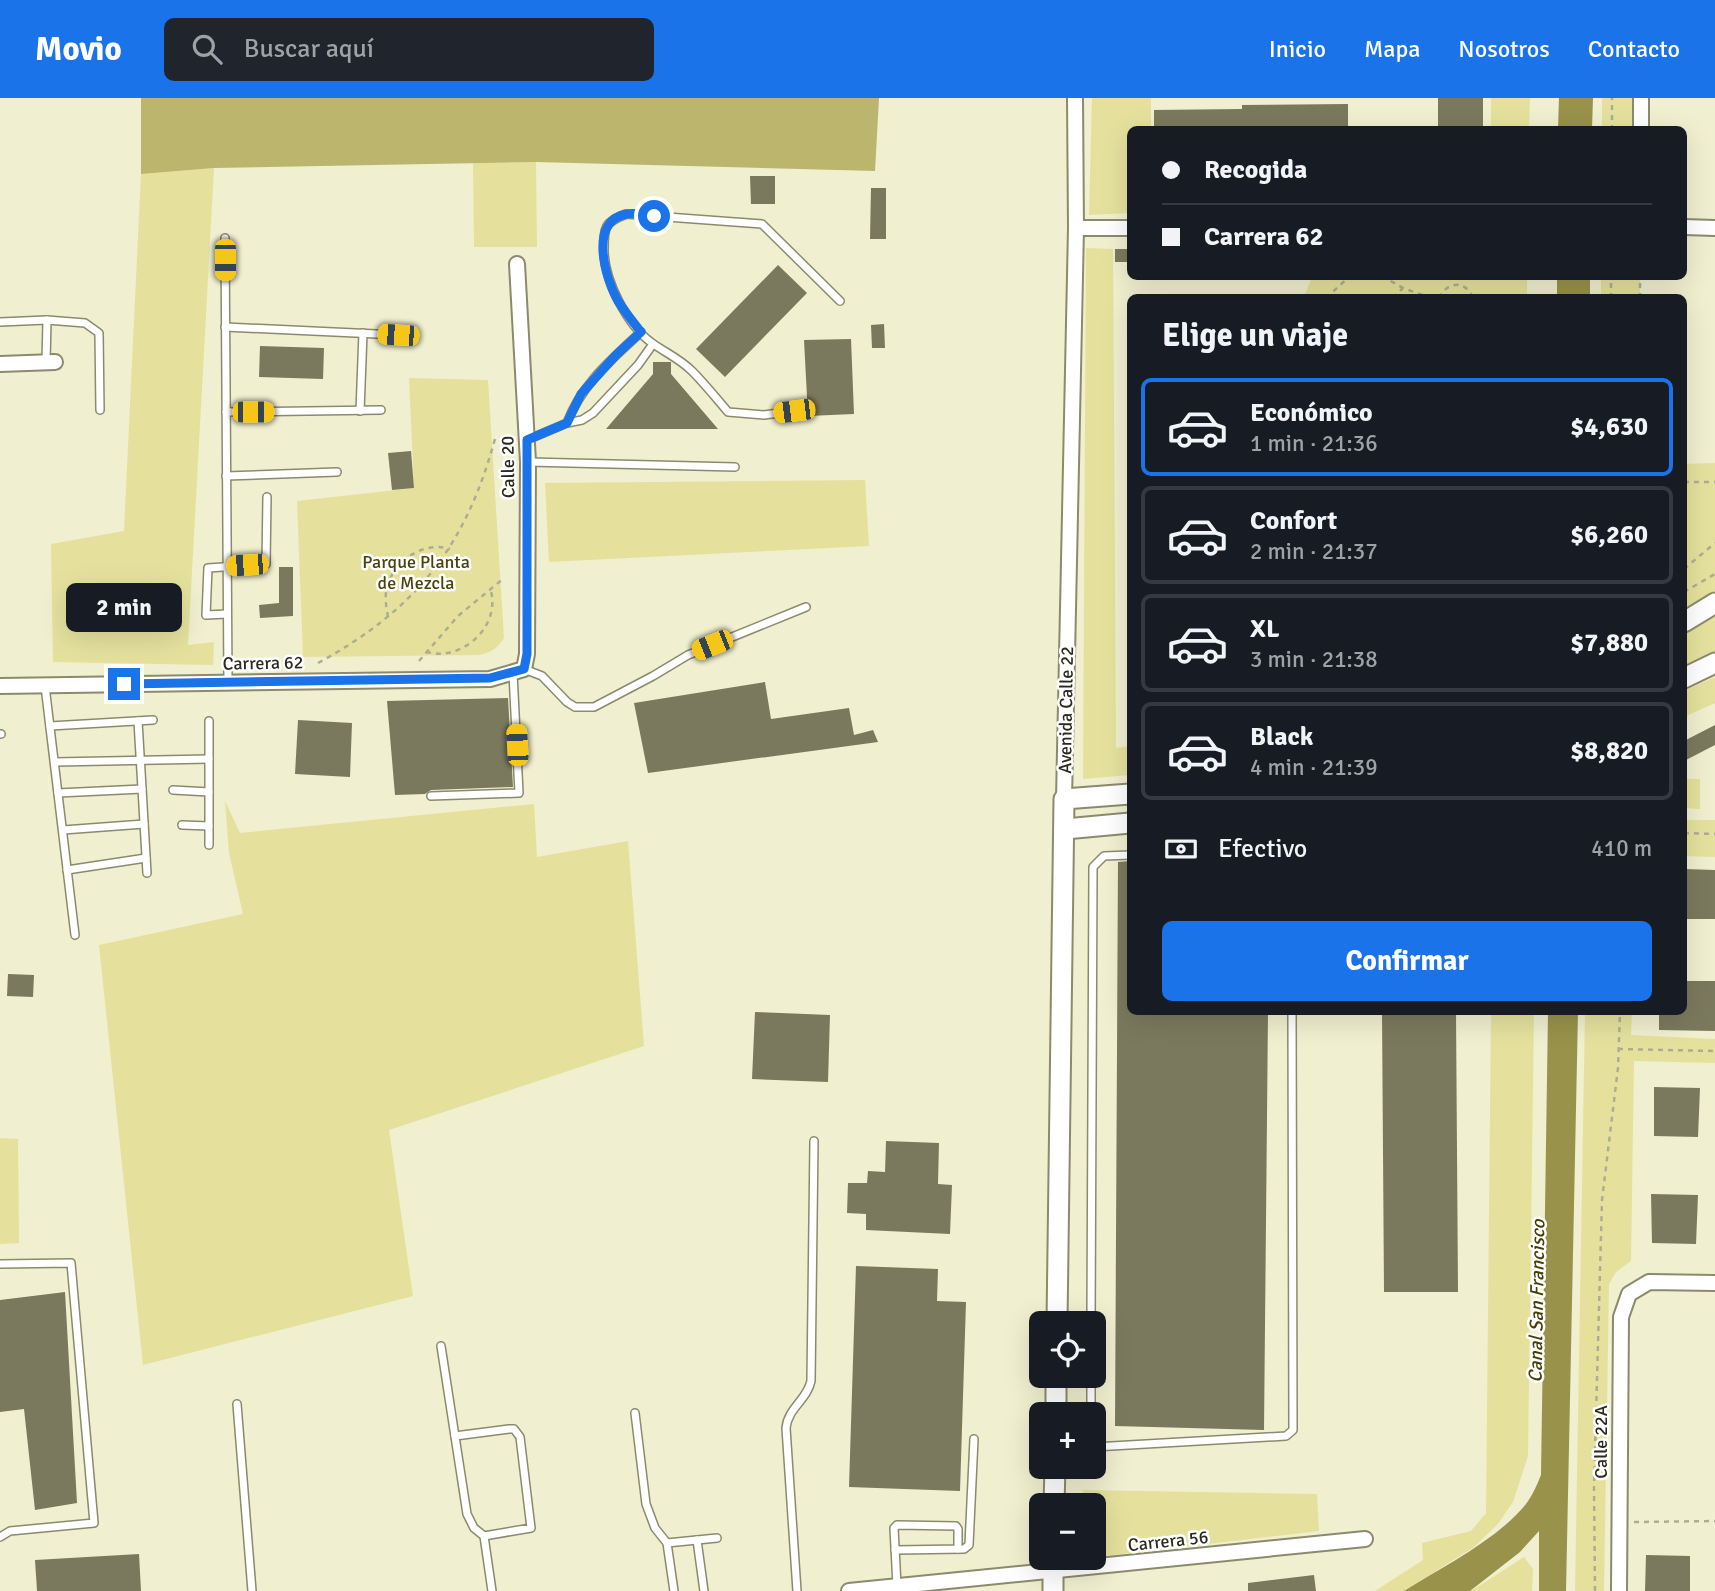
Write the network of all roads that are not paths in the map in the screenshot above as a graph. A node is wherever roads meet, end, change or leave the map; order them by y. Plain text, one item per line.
1 (1075, 98) edge
2 (1641, 98) edge
3 (1641, 126) edge
4 (1687, 227) edge
5 (1076, 228) junction
6 (1127, 228) edge
7 (1715, 228) edge
8 (225, 238) dead end
9 (517, 264) dead end
10 (840, 301) dead end
11 (47, 320) junction
12 (0, 323) edge
13 (225, 327) junction
14 (641, 332) junction
15 (363, 333) junction
16 (398, 335) dead end
17 (653, 344) junction
18 (50, 362) joint
19 (0, 364) edge
20 (100, 410) dead end
21 (360, 411) junction
22 (381, 411) dead end
23 (794, 411) dead end
24 (226, 412) junction
25 (567, 423) junction
26 (527, 440) junction
27 (528, 462) junction
28 (735, 467) dead end
29 (337, 472) dead end
30 (226, 476) junction
31 (267, 497) dead end
32 (227, 566) junction
33 (1715, 603) edge
34 (806, 607) dead end
35 (227, 614) junction
36 (1687, 620) edge
37 (1715, 663) edge
38 (519, 671) junction
39 (1687, 677) edge
40 (228, 682) junction
41 (0, 685) edge
42 (45, 685) junction
43 (153, 720) dead end
44 (138, 721) junction
45 (209, 721) dead end
46 (50, 726) junction
47 (209, 759) junction
48 (140, 760) junction
49 (55, 762) junction
50 (142, 789) junction
51 (173, 790) dead end
52 (209, 792) junction
53 (58, 793) junction
54 (1127, 794) edge
55 (431, 796) dead end
56 (1064, 799) junction
57 (1127, 823) edge
58 (144, 824) junction
59 (181, 825) dead end
60 (209, 826) junction
61 (1065, 829) junction
62 (62, 830) junction
63 (209, 845) dead end
64 (1127, 855) edge
65 (146, 858) junction
66 (67, 870) junction
67 (147, 873) dead end
68 (75, 935) dead end
69 (1292, 1015) edge
70 (814, 1141) dead end
71 (0, 1264) edge
72 (1715, 1283) edge
73 (1057, 1311) edge
74 (1091, 1311) edge
75 (441, 1346) dead end
76 (237, 1404) dead end
77 (635, 1413) dead end
78 (455, 1436) junction
79 (974, 1439) dead end
80 (1106, 1446) edge
81 (484, 1536) junction
82 (0, 1537) edge
83 (717, 1538) dead end
84 (1365, 1539) dead end
85 (697, 1540) junction
86 (667, 1543) junction
87 (958, 1549) junction
88 (895, 1550) junction
89 (1053, 1574) edge
90 (897, 1586) junction
91 (252, 1591) edge
92 (492, 1591) edge
93 (674, 1591) edge
94 (704, 1591) edge
95 (797, 1591) edge
96 (849, 1591) edge
97 (1619, 1591) edge

1 - 5 street, Avenida Calle 22
2 - 3 street
4 - 7 street
5 - 6 street
5 - 56 street, Avenida Calle 22
8 - 13 lane
9 - 26 street, Calle 20
10 - 14 lane
11 - 12 lane
11 - 18 lane
11 - 20 lane
13 - 15 lane
13 - 24 lane
14 - 17 lane
14 - 25 lane
15 - 16 lane
15 - 21 lane
17 - 23 lane
17 - 25 lane
18 - 19 street
21 - 22 lane
21 - 24 lane
24 - 30 lane
25 - 26 lane
26 - 27 street, Calle 20
27 - 28 lane
27 - 38 street, Calle 20
29 - 30 lane
30 - 32 lane
31 - 32 lane
32 - 35 lane
32 - 35 lane
33 - 36 street
34 - 38 lane
35 - 40 lane
37 - 39 street
38 - 40 street, Carrera 62
38 - 55 lane
40 - 42 street, Carrera 62
41 - 42 street, Carrera 62
42 - 46 lane
43 - 44 lane
44 - 46 lane
44 - 48 lane
45 - 47 lane
46 - 49 lane
47 - 48 lane
47 - 52 lane
48 - 49 lane
48 - 50 lane
49 - 53 lane
50 - 53 lane
50 - 58 lane
51 - 52 lane
52 - 60 lane
53 - 62 lane
54 - 56 street
56 - 61 street, Avenida Calle 22
57 - 61 street
58 - 62 lane
58 - 65 lane
59 - 60 lane
60 - 63 lane
61 - 73 street, Avenida Calle 22
62 - 66 lane
64 - 74 lane
65 - 66 lane
65 - 67 lane
66 - 68 lane
69 - 80 lane
70 - 95 lane
71 - 82 lane
72 - 97 street, Calle 22A
75 - 78 lane
76 - 91 lane
77 - 86 lane
78 - 81 lane
78 - 81 lane
79 - 87 lane
81 - 92 lane
83 - 85 lane
84 - 89 street, Carrera 56
85 - 86 lane
85 - 94 lane
86 - 93 lane
87 - 88 lane
87 - 88 lane
88 - 90 lane
89 - 90 street, Carrera 56
90 - 96 street, Carrera 56

